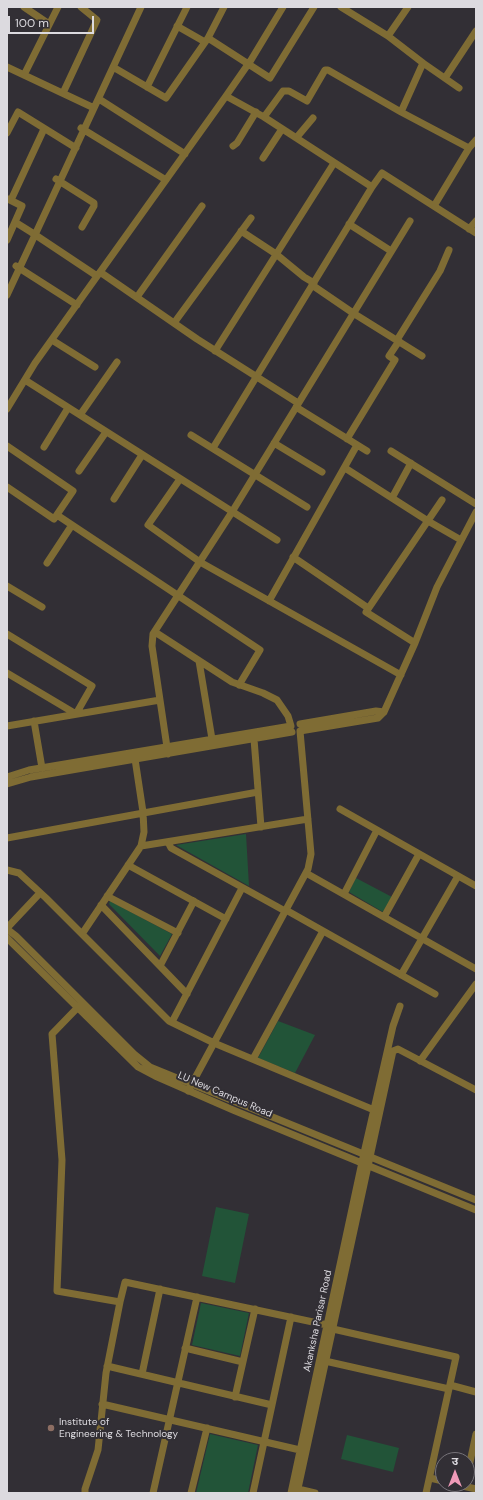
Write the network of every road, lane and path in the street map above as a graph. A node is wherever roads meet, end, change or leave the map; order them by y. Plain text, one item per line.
1 (24, 7) edge
2 (58, 7) edge
3 (81, 7) edge
4 (136, 7) edge
5 (141, 7) edge
6 (187, 7) edge
7 (224, 7) edge
8 (283, 7) edge
9 (314, 7) edge
10 (342, 7) edge
11 (408, 7) edge
12 (49, 24) junction
13 (177, 26) junction
14 (476, 31) edge
15 (388, 36) junction
16 (207, 40) junction
17 (423, 63) junction
18 (248, 64) junction
19 (7, 67) edge
20 (113, 67) junction
21 (24, 75) junction
22 (445, 78) junction
23 (147, 87) junction
24 (459, 88) dead end
25 (63, 93) junction
26 (226, 96) junction
27 (98, 98) junction
28 (92, 107) junction
29 (256, 112) junction
30 (401, 112) junction
31 (264, 117) junction
32 (313, 118) dead end
33 (44, 129) junction
34 (82, 129) junction
35 (282, 129) junction
36 (7, 133) edge
37 (297, 137) junction
38 (476, 140) edge
39 (74, 146) junction
40 (233, 146) dead end
41 (469, 148) junction
42 (185, 154) junction
43 (263, 158) dead end
44 (334, 163) junction
45 (58, 180) junction
46 (166, 180) junction
47 (372, 187) junction
48 (9, 199) edge
49 (202, 206) dead end
50 (434, 206) junction
51 (251, 218) dead end
52 (410, 221) dead end
53 (476, 221) edge
54 (15, 222) junction
55 (350, 224) junction
56 (82, 228) dead end
57 (469, 229) junction
58 (241, 231) junction
59 (33, 233) junction
60 (476, 233) edge
61 (7, 240) edge
62 (449, 250) dead end
63 (391, 251) junction
64 (276, 254) junction
65 (17, 267) junction
66 (99, 274) junction
67 (7, 283) edge
68 (313, 284) junction
69 (8, 292) edge
70 (137, 297) junction
71 (77, 305) junction
72 (353, 313) junction
73 (174, 323) junction
74 (52, 340) junction
75 (398, 341) junction
76 (215, 350) junction
77 (422, 356) dead end
78 (117, 362) dead end
79 (95, 367) dead end
80 (257, 377) junction
81 (25, 380) junction
82 (297, 405) junction
83 (68, 408) junction
84 (7, 409) edge
85 (80, 415) junction
86 (106, 432) junction
87 (191, 435) dead end
88 (347, 439) junction
89 (274, 443) junction
90 (357, 445) junction
91 (7, 446) edge
92 (44, 447) dead end
93 (213, 448) junction
94 (391, 450) dead end
95 (367, 451) dead end
96 (142, 455) junction
97 (411, 463) junction
98 (344, 468) junction
99 (79, 471) dead end
100 (322, 472) dead end
101 (255, 474) junction
102 (180, 479) junction
103 (7, 487) edge
104 (392, 498) junction
105 (114, 499) dead end
106 (442, 500) dead end
107 (476, 504) edge
108 (307, 507) dead end
109 (232, 512) junction
110 (476, 512) edge
111 (57, 515) junction
112 (428, 521) junction
113 (72, 525) junction
114 (277, 540) dead end
115 (461, 540) junction
116 (293, 557) junction
117 (200, 562) junction
118 (47, 563) dead end
119 (7, 586) edge
120 (178, 595) junction
121 (268, 601) junction
122 (42, 607) dead end
123 (368, 608) junction
124 (154, 632) junction
125 (7, 634) edge
126 (415, 643) junction
127 (199, 661) junction
128 (7, 673) edge
129 (401, 675) junction
130 (239, 685) junction
131 (160, 700) junction
132 (76, 714) junction
133 (34, 721) junction
134 (7, 726) edge
135 (300, 728) junction
136 (292, 729) junction
137 (212, 739) junction
138 (254, 739) junction
139 (167, 750) junction
140 (135, 759) junction
141 (42, 768) junction
142 (7, 777) edge
143 (7, 784) edge
144 (258, 792) junction
145 (340, 809) dead end
146 (143, 812) junction
147 (308, 820) junction
148 (261, 827) junction
149 (377, 830) junction
150 (7, 838) edge
151 (168, 842) junction
152 (141, 846) junction
153 (419, 854) junction
154 (128, 865) junction
155 (7, 870) edge
156 (306, 873) junction
157 (458, 876) junction
158 (476, 886) edge
159 (242, 888) junction
160 (40, 893) junction
161 (344, 894) junction
162 (107, 896) junction
163 (194, 901) junction
164 (101, 905) junction
165 (286, 910) junction
166 (384, 917) junction
167 (226, 919) junction
168 (7, 929) edge
169 (323, 931) junction
170 (178, 933) junction
171 (82, 934) junction
172 (7, 938) edge
173 (422, 939) junction
174 (160, 966) junction
175 (476, 969) edge
176 (401, 975) junction
177 (476, 984) edge
178 (187, 994) junction
179 (435, 994) dead end
180 (80, 1005) junction
181 (400, 1006) dead end
182 (172, 1022) junction
183 (214, 1043) junction
184 (254, 1059) junction
185 (420, 1061) junction
186 (190, 1087) junction
187 (476, 1090) edge
188 (374, 1110) junction
189 (367, 1155) junction
190 (365, 1164) junction
191 (476, 1200) edge
192 (476, 1210) edge
193 (160, 1290) junction
194 (197, 1297) junction
195 (120, 1302) junction
196 (255, 1309) junction
197 (291, 1317) junction
198 (330, 1327) junction
199 (186, 1348) junction
200 (243, 1362) junction
201 (325, 1362) junction
202 (107, 1366) junction
203 (142, 1374) junction
204 (178, 1383) junction
205 (449, 1387) junction
206 (476, 1392) edge
207 (235, 1397) junction
208 (102, 1404) junction
209 (272, 1405) junction
210 (170, 1420) junction
211 (206, 1428) junction
212 (476, 1434) edge
213 (264, 1442) junction
214 (303, 1452) junction
215 (472, 1452) edge
216 (430, 1478) junction
217 (435, 1479) edge
218 (295, 1492) edge
219 (85, 1493) edge
220 (153, 1493) edge
221 (191, 1493) edge
222 (252, 1493) edge
223 (315, 1493) edge
224 (426, 1493) edge

1 - 12 street
2 - 12 street
3 - 25 street
4 - 28 street
5 - 20 street
6 - 13 street
7 - 16 street
8 - 18 street
9 - 18 street
10 - 15 street
11 - 15 street
12 - 21 street
13 - 16 street
13 - 23 street
14 - 22 street
15 - 17 street
16 - 18 street
16 - 23 street
17 - 22 street
17 - 30 street
18 - 26 street
19 - 21 street
20 - 23 street
20 - 27 street
21 - 25 street
22 - 24 street
25 - 28 street
26 - 29 street
26 - 42 street
27 - 28 street
27 - 42 street
28 - 34 street
29 - 31 street
29 - 40 street
30 - 31 street
30 - 41 street
31 - 35 street
32 - 37 street
33 - 36 street
33 - 39 street
33 - 48 street
34 - 39 street
34 - 46 street
35 - 37 street
35 - 43 street
37 - 44 street
38 - 41 street
39 - 45 street
41 - 50 street
42 - 46 street
44 - 47 street
44 - 64 street
45 - 56 street
45 - 59 street
46 - 66 street
47 - 50 street
47 - 55 street
48 - 54 street
49 - 70 street
50 - 57 street
51 - 58 street
52 - 63 street
53 - 57 street
54 - 59 street
54 - 61 street
55 - 63 street
55 - 68 street
57 - 60 street
58 - 64 street
58 - 73 street
59 - 65 street
59 - 66 street
62 - 75 street
63 - 72 street
64 - 68 street
64 - 76 street
65 - 67 street
65 - 69 street
65 - 71 street
66 - 70 street
66 - 71 street
68 - 72 street
68 - 80 street
70 - 73 street
71 - 74 street
72 - 75 street
72 - 82 street
73 - 76 street
74 - 79 street
74 - 81 street
75 - 77 street
75 - 88 street
76 - 80 street
78 - 85 street
80 - 82 street
80 - 93 street
81 - 83 street
81 - 84 street
82 - 88 street
82 - 89 street
83 - 85 street
83 - 92 street
85 - 86 street
86 - 96 street
86 - 99 street
87 - 93 street
88 - 90 street
89 - 100 street
89 - 101 street
90 - 95 street
90 - 98 street
91 - 111 street
93 - 101 street
94 - 97 street
96 - 102 street
96 - 105 street
97 - 104 street
97 - 107 street
98 - 104 street
98 - 116 street
101 - 108 street
101 - 109 street
102 - 109 street
102 - 117 street
103 - 111 street
104 - 112 street
106 - 112 street
109 - 114 street
109 - 117 street
110 - 115 street
111 - 113 street
112 - 115 street
112 - 123 street
113 - 118 street
113 - 120 street
115 - 126 street
116 - 121 street
116 - 123 street
117 - 120 street
117 - 121 street
119 - 122 street
120 - 124 street
120 - 130 street
121 - 129 street
123 - 126 street
124 - 127 street
124 - 131 street
125 - 132 street
126 - 129 street
127 - 130 street
127 - 137 street
128 - 132 street
129 - 135 street
130 - 136 street
131 - 132 street
131 - 139 street
132 - 133 street
133 - 134 street
133 - 141 street
135 - 136 street
135 - 147 street
136 - 137 street
136 - 138 street
137 - 139 street
138 - 139 street
138 - 144 street
139 - 140 street
139 - 141 street
140 - 143 street
140 - 146 street
141 - 142 street
144 - 146 street
144 - 148 street
145 - 149 street
146 - 150 street
146 - 152 street
147 - 148 street
147 - 156 street
148 - 151 street
149 - 153 street
149 - 161 street
151 - 152 street
151 - 159 street
152 - 154 street
153 - 157 street
153 - 166 street
154 - 162 street
154 - 163 street
155 - 160 street
156 - 161 street
156 - 165 street
157 - 158 street
157 - 173 street
159 - 165 street
159 - 167 street
160 - 168 street
160 - 171 street
161 - 166 street
162 - 164 street
162 - 170 street
163 - 167 street
163 - 170 street
164 - 171 street
164 - 174 street
165 - 169 street
165 - 183 street
166 - 173 street
167 - 178 street
168 - 180 street, LU New Campus Road
169 - 176 street
169 - 184 street
170 - 174 street
171 - 182 street
172 - 180 street, LU New Campus Road
173 - 175 street
173 - 176 street
174 - 178 street
176 - 179 street
177 - 185 street
178 - 182 street
180 - 186 street, LU New Campus Road
180 - 195 street
181 - 188 street
182 - 183 street
183 - 184 street
183 - 186 street
184 - 188 street
185 - 187 street
185 - 189 street
186 - 189 street, LU New Campus Road
186 - 190 street, LU New Campus Road
188 - 189 street
189 - 190 street, Akanksha Parisar Road
189 - 191 street, LU New Campus Road
190 - 192 street, LU New Campus Road
190 - 198 street, Akanksha Parisar Road
193 - 194 street
193 - 195 street
193 - 203 street
194 - 196 street
194 - 199 street
195 - 202 street
196 - 197 street
196 - 200 street
197 - 198 street
197 - 209 street
198 - 201 street, Akanksha Parisar Road
198 - 205 street
198 - 214 street, Akanksha Parisar Road
199 - 200 street
199 - 204 street
200 - 207 street
201 - 205 street
201 - 214 street, Akanksha Parisar Road
202 - 203 street
202 - 208 street
203 - 204 street
204 - 207 street
204 - 210 street
205 - 206 street
205 - 216 street
207 - 209 street
208 - 210 street
208 - 219 street
209 - 213 street
210 - 211 street
210 - 220 street
211 - 213 street
211 - 221 street
212 - 215 street
213 - 214 street
213 - 222 street
214 - 218 street, Akanksha Parisar Road
216 - 217 street
216 - 224 street
218 - 223 street

